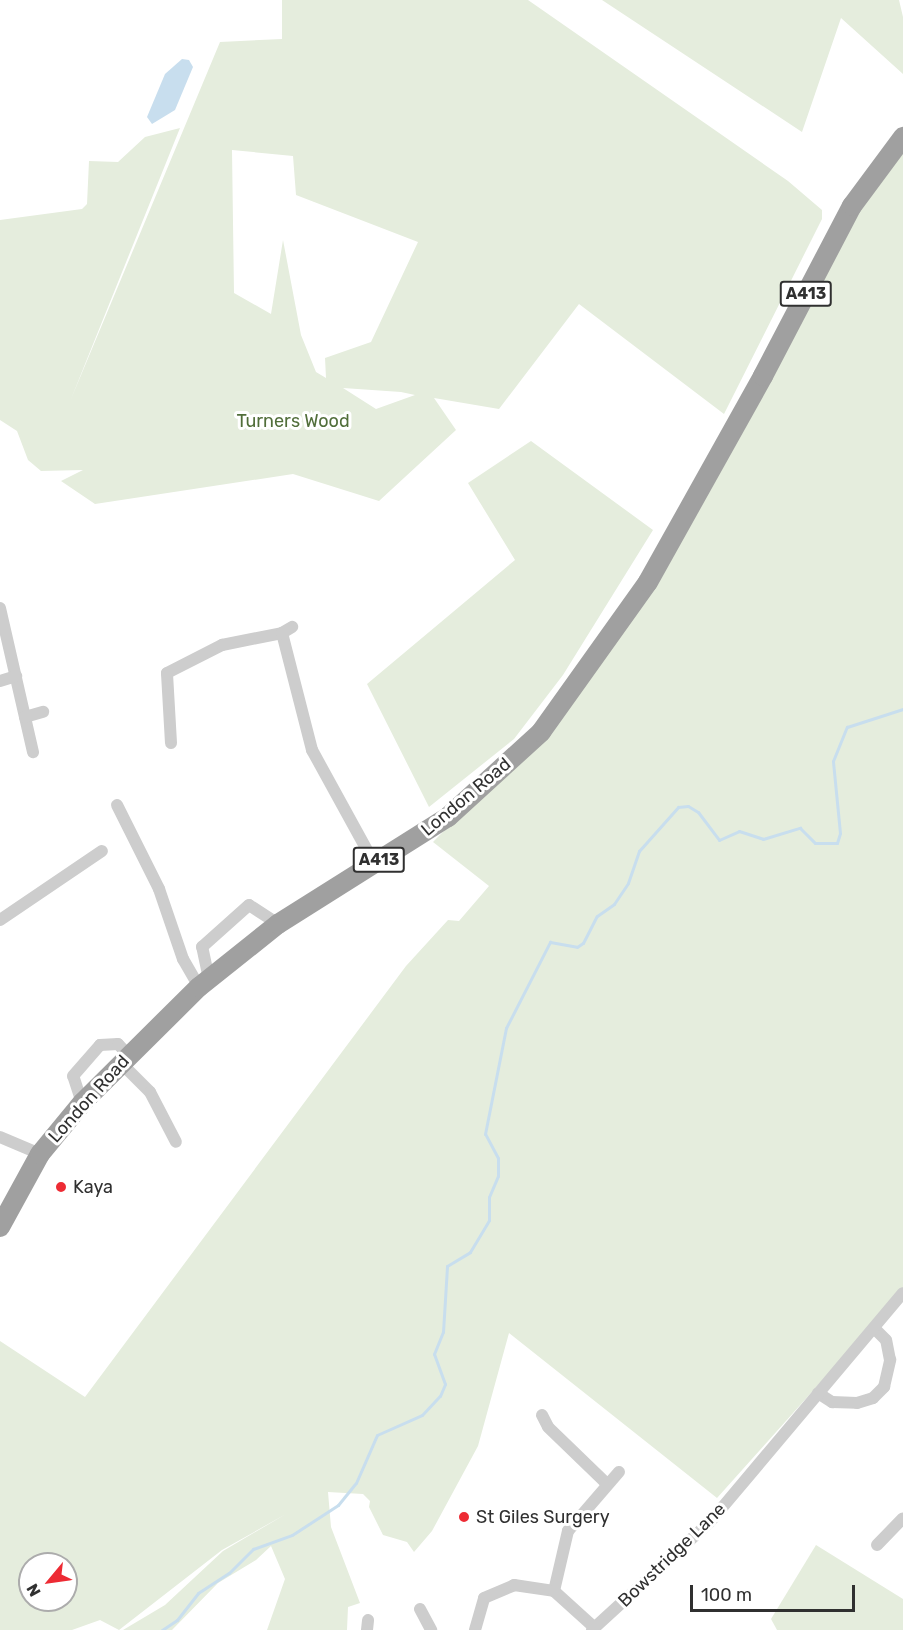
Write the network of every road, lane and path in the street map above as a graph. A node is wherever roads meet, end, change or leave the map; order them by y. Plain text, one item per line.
1 (903, 138) edge
2 (0, 608) edge
3 (16, 676) junction
4 (0, 681) edge
5 (43, 712) dead end
6 (25, 717) junction
7 (171, 743) dead end
8 (33, 752) dead end
9 (117, 805) dead end
10 (102, 851) dead end
11 (374, 863) junction
12 (0, 920) edge
13 (278, 924) junction
14 (204, 983) junction
15 (125, 1060) junction
16 (82, 1103) junction
17 (0, 1137) edge
18 (176, 1143) dead end
19 (40, 1154) junction
20 (0, 1227) edge
21 (903, 1293) edge
22 (874, 1328) junction
23 (818, 1393) junction
24 (542, 1415) dead end
25 (619, 1472) dead end
26 (607, 1484) junction
27 (903, 1518) edge
28 (877, 1545) dead end
29 (554, 1591) junction
30 (420, 1610) dead end
31 (594, 1629) edge
32 (431, 1630) edge
33 (475, 1630) edge

1 - 11 highway, London Road / A413
2 - 3 street
3 - 4 street
3 - 6 street
5 - 6 street
6 - 8 street
7 - 11 street
9 - 14 street
10 - 12 street
11 - 13 highway, London Road / A413
13 - 14 highway, London Road / A413
13 - 14 street
14 - 15 highway, London Road / A413
15 - 16 highway, London Road / A413
15 - 16 street
15 - 18 street
16 - 19 highway, London Road / A413
17 - 19 street
19 - 20 highway, London Road / A413
21 - 22 street, Bowstridge Lane
22 - 23 street, Bowstridge Lane
22 - 23 street
23 - 31 street, Bowstridge Lane
24 - 26 street
25 - 26 street
26 - 29 street
27 - 28 street
29 - 31 street
29 - 33 street
30 - 32 street

